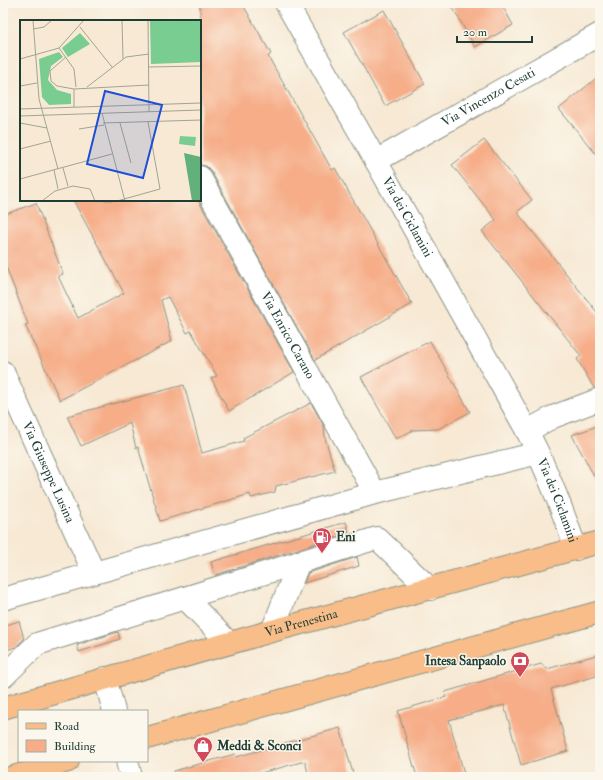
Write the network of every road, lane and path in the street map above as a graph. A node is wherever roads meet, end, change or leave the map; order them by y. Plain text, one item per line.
1 (286, 3) edge
2 (600, 34) edge
3 (376, 161) junction
4 (201, 179) edge
5 (3, 372) edge
6 (600, 399) edge
7 (527, 431) junction
8 (538, 453) junction
9 (375, 493) junction
10 (600, 542) edge
11 (576, 549) junction
12 (298, 562) junction
13 (94, 573) junction
14 (430, 589) junction
15 (185, 598) junction
16 (3, 599) edge
17 (600, 612) edge
18 (272, 631) junction
19 (229, 643) junction
20 (3, 677) edge
21 (106, 678) junction
22 (3, 708) edge
23 (114, 710) edge
24 (148, 738) edge
25 (65, 762) edge
26 (127, 762) edge
27 (13, 777) edge
28 (131, 777) edge

1 - 3 street, Via dei Ciclamini
2 - 3 street, Via Vincenzo Cesati
3 - 7 street, Via dei Ciclamini
4 - 9 street, Via Enrico Carano
5 - 13 street, Via Giuseppe Lusina
6 - 7 street
7 - 8 street, Via dei Ciclamini
8 - 9 street
8 - 11 street, Via dei Ciclamini
9 - 13 street
10 - 11 main road, Via Prenestina
11 - 14 main road, Via Prenestina
12 - 14 street
12 - 15 street
12 - 18 street
13 - 16 street
14 - 18 main road, Via Prenestina
15 - 19 street
15 - 20 street
17 - 24 main road
18 - 19 main road, Via Prenestina
19 - 21 main road, Via Prenestina
21 - 22 main road, Via Prenestina
21 - 23 street
25 - 27 main road
26 - 28 street

